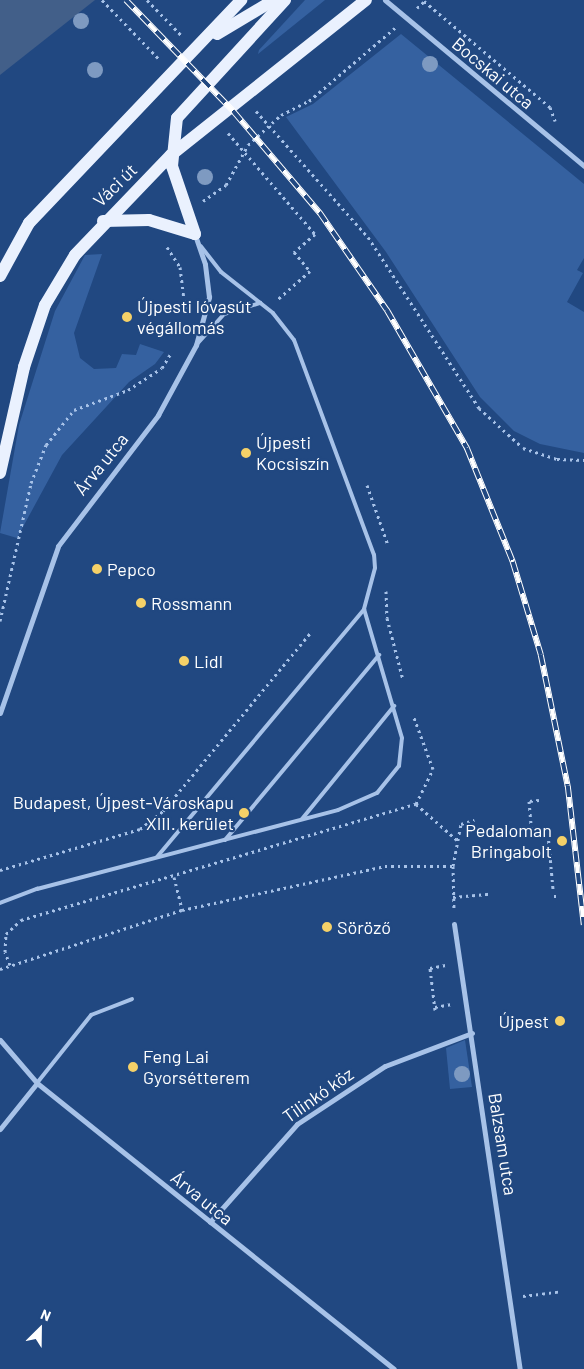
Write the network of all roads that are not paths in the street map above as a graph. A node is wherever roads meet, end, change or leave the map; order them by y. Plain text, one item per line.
1 (242, 0) edge
2 (274, 0) edge
3 (285, 0) edge
4 (366, 0) edge
5 (385, 0) edge
6 (206, 40) junction
7 (171, 155) junction
8 (584, 166) edge
9 (103, 221) junction
10 (195, 234) junction
11 (201, 246) junction
12 (0, 276) edge
13 (260, 303) junction
14 (196, 345) junction
15 (0, 472) edge
16 (364, 609) junction
17 (379, 655) junction
18 (394, 706) junction
19 (0, 713) edge
20 (302, 819) junction
21 (225, 840) junction
22 (158, 857) junction
23 (0, 903) edge
24 (454, 924) road end
25 (132, 1000) dead end
26 (472, 1033) junction
27 (0, 1040) edge
28 (37, 1083) junction
29 (0, 1130) edge
30 (210, 1222) junction
31 (394, 1369) edge
32 (520, 1369) edge

1 - 6 main road
2 - 6 main road
3 - 7 main road
4 - 7 main road, Váci út
5 - 8 street, Bocskai utca
6 - 12 main road
7 - 9 main road, Váci út
7 - 10 main road
9 - 10 main road
9 - 15 main road, Váci út
10 - 11 street, Árva utca
11 - 13 lane
11 - 14 street, Árva utca
13 - 14 lane
13 - 16 lane
14 - 19 street, Árva utca
16 - 17 lane
16 - 22 lane
17 - 18 lane
17 - 21 lane
18 - 20 lane
18 - 20 lane
20 - 21 lane
21 - 22 lane
22 - 23 lane
24 - 26 street, Balzsam utca
25 - 28 lane
26 - 30 street, Tilinkó köz
26 - 32 street, Balzsam utca
27 - 28 street, Árva utca
28 - 29 street
28 - 30 street, Árva utca
30 - 31 street, Árva utca

